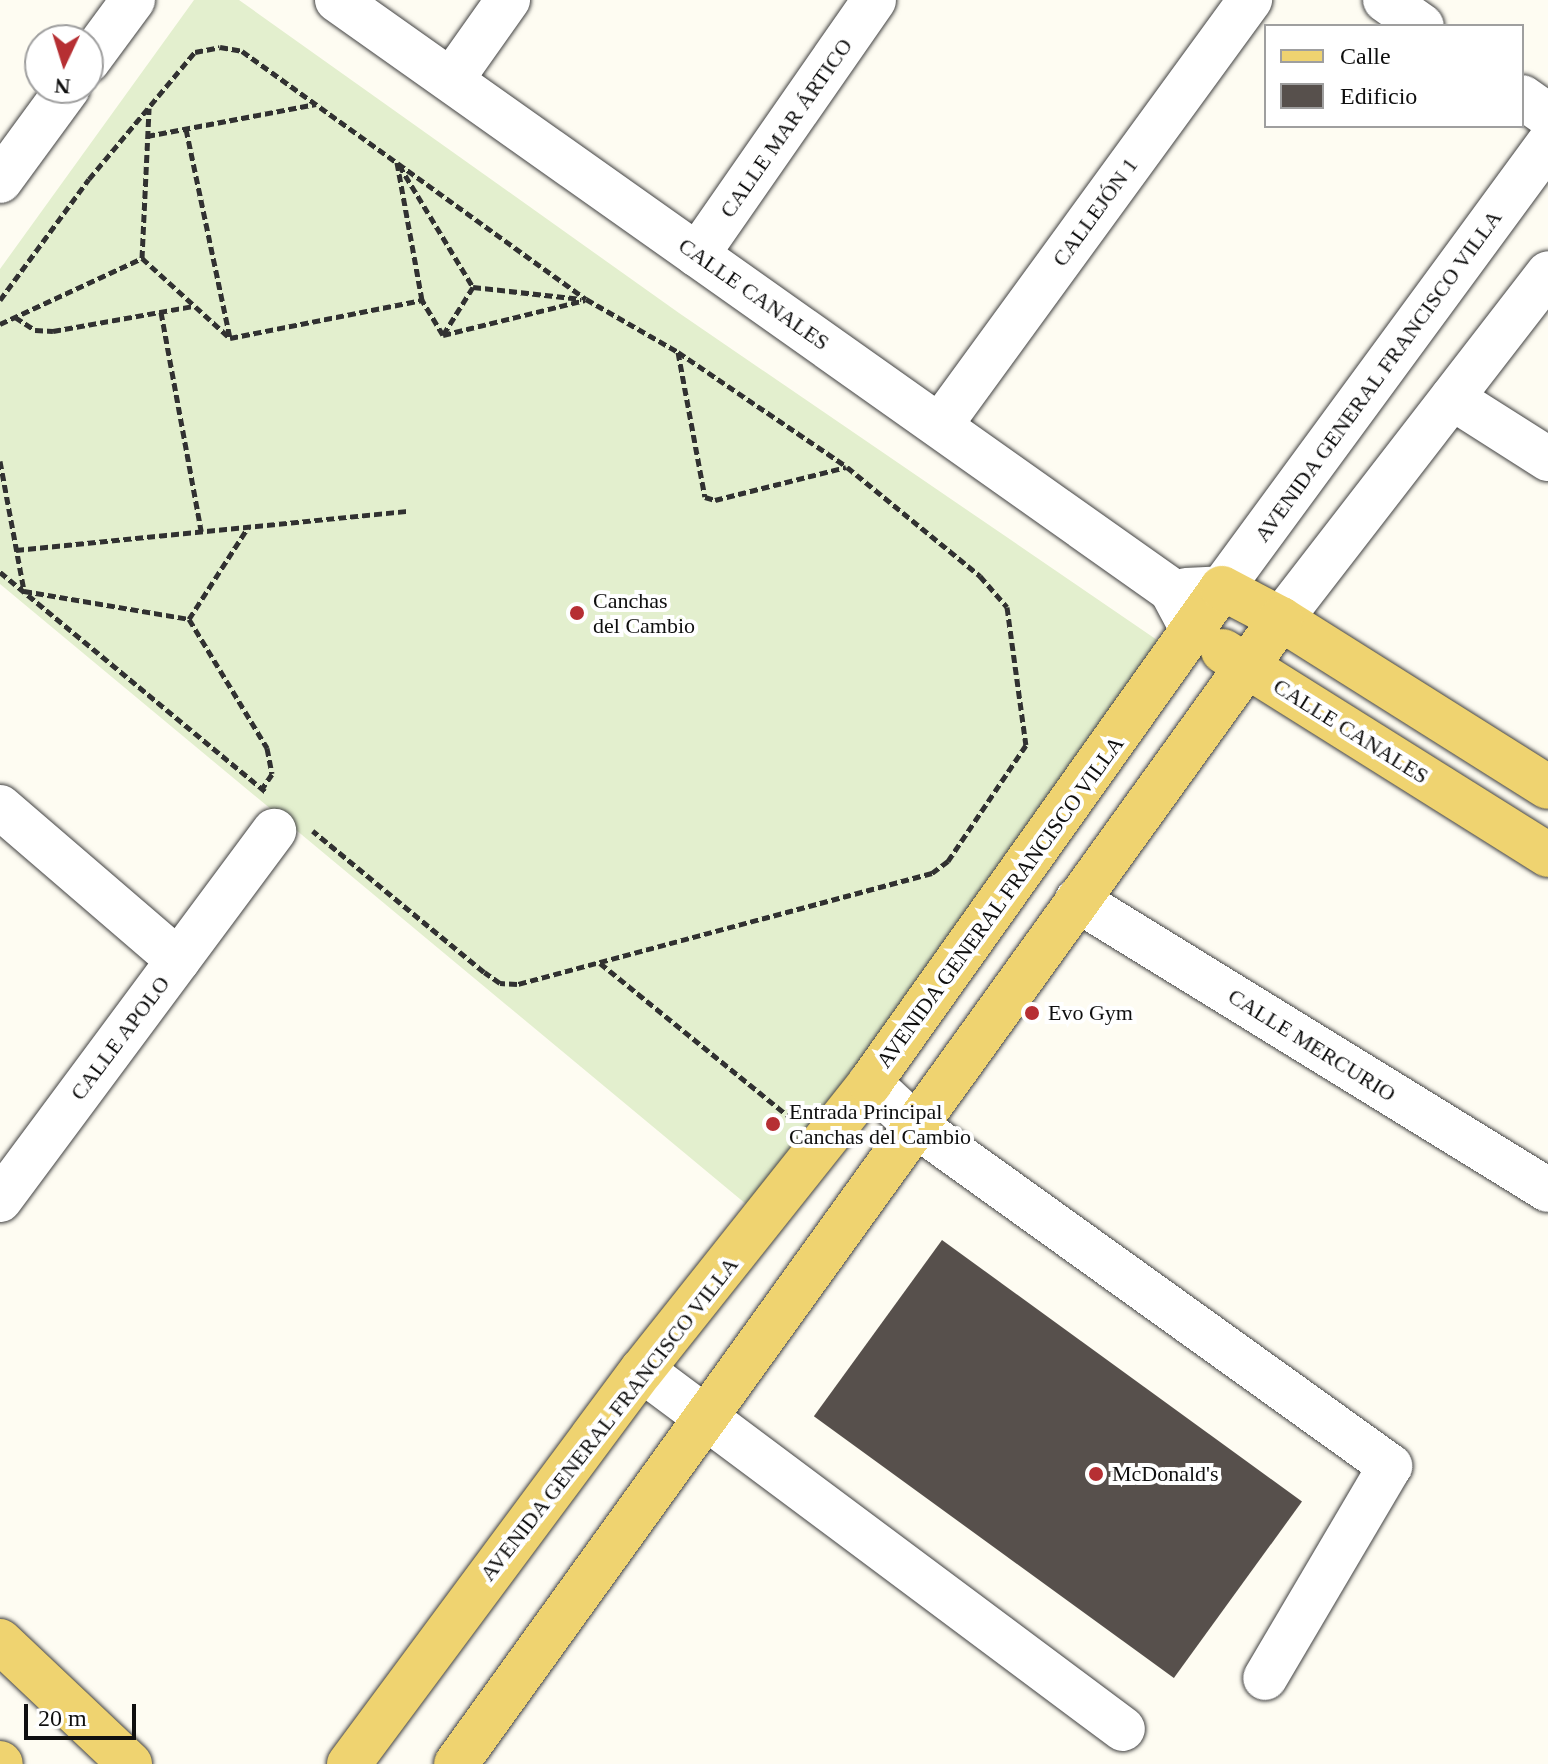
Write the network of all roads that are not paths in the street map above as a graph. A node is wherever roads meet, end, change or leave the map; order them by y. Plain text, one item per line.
1 (133, 0) edge
2 (337, 0) edge
3 (508, 0) edge
4 (874, 0) edge
5 (1250, 0) edge
6 (1385, 0) edge
7 (1419, 24) edge
8 (104, 39) edge
9 (452, 79) junction
10 (1524, 98) edge
11 (56, 104) edge
12 (1548, 115) edge
13 (1548, 144) edge
14 (0, 181) edge
15 (697, 255) junction
16 (1548, 273) edge
17 (1452, 398) junction
18 (941, 424) junction
19 (1548, 459) edge
20 (1222, 588) junction
21 (1171, 590) junction
22 (1281, 619) junction
23 (1194, 633) junction
24 (1247, 665) junction
25 (1548, 787) edge
26 (0, 807) edge
27 (282, 816) road end
28 (1548, 855) edge
29 (1077, 900) junction
30 (178, 960) junction
31 (870, 1083) junction
32 (915, 1125) junction
33 (3, 1190) edge
34 (1548, 1190) edge
35 (642, 1370) junction
36 (707, 1415) junction
37 (0, 1641) edge
38 (1265, 1678) dead end
39 (1123, 1729) dead end
40 (130, 1764) edge
41 (349, 1764) edge
42 (456, 1764) edge

1 - 8 street
2 - 9 street, CALLE CANALES
3 - 9 street
4 - 15 street, CALLE MAR ÁRTICO
5 - 18 street, CALLEJÓN 1
6 - 7 street
9 - 15 street, CALLE CANALES
10 - 12 street
11 - 14 street
13 - 20 street, AVENIDA GENERAL FRANCISCO VILLA
15 - 18 street, CALLE CANALES
16 - 17 street
17 - 19 street
17 - 22 street
18 - 21 street, CALLE CANALES
20 - 21 street
20 - 22 main road
20 - 23 main road, AVENIDA GENERAL FRANCISCO VILLA
21 - 23 street, CALLE CANALES
22 - 24 main road
22 - 25 main road
23 - 24 main road, CALLE CANALES
23 - 31 main road, AVENIDA GENERAL FRANCISCO VILLA
24 - 28 main road, CALLE CANALES
24 - 29 main road
26 - 30 street, CALLE APOLO
27 - 30 street
29 - 32 main road
29 - 34 street, CALLE MERCURIO
30 - 33 street, CALLE APOLO
31 - 32 street
31 - 35 main road, AVENIDA GENERAL FRANCISCO VILLA
32 - 36 main road
32 - 38 street
35 - 36 street
35 - 41 main road, AVENIDA GENERAL FRANCISCO VILLA
36 - 39 street
36 - 42 main road
37 - 40 main road

